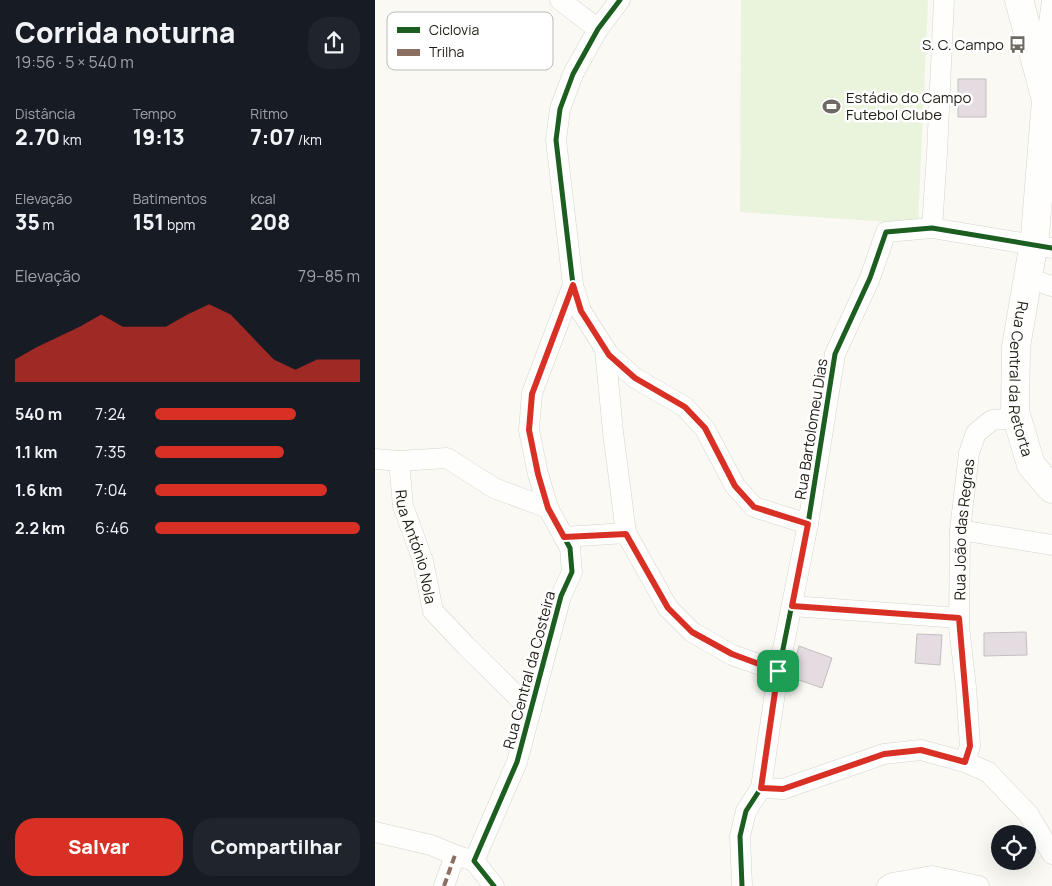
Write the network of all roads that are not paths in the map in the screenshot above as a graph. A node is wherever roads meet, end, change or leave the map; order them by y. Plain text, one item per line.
1 (560, 0) edge
2 (620, 0) edge
3 (943, 0) edge
4 (1019, 0) edge
5 (1052, 1) edge
6 (598, 29) junction
7 (1045, 87) edge
8 (1046, 167) edge
9 (931, 228) junction
10 (1043, 246) edge
11 (1040, 282) edge
12 (573, 285) junction
13 (605, 349) junction
14 (1017, 418) junction
15 (375, 458) edge
16 (399, 461) junction
17 (1052, 489) edge
18 (548, 508) junction
19 (808, 524) junction
20 (960, 530) junction
21 (626, 534) junction
22 (564, 537) junction
23 (1052, 545) edge
24 (792, 606) junction
25 (959, 618) junction
26 (778, 671) junction
27 (531, 710) junction
28 (965, 762) junction
29 (761, 788) junction
30 (375, 832) edge
31 (1052, 854) edge
32 (455, 855) junction
33 (475, 861) junction
34 (444, 886) edge
35 (493, 886) edge
36 (742, 886) edge
37 (887, 886) edge
38 (979, 886) edge

1 - 6 street
2 - 6 street, Rua Central da Costeira
3 - 9 street
4 - 7 street, Rua Central da Retorta
5 - 7 street, Rua Central da Retorta
6 - 12 street, Rua Central da Costeira
7 - 8 street, Rua Central da Retorta
8 - 10 street, Rua Central da Retorta
9 - 10 street
9 - 19 street, Rua Bartolomeu Dias
10 - 11 street, Rua Central da Retorta
11 - 14 street, Rua Central da Retorta
12 - 13 street
12 - 18 street, Rua Central da Costeira
13 - 19 street
13 - 21 street
14 - 17 street, Rua Central da Retorta
14 - 20 street, Rua João das Regras
15 - 16 street
16 - 18 street
16 - 27 street, Rua António Nola
18 - 22 street, Rua Central da Costeira
19 - 24 street, Rua Bartolomeu Dias
20 - 23 street
20 - 25 street, Rua João das Regras
21 - 22 street
21 - 26 street
22 - 27 street, Rua Central da Costeira
24 - 25 street
24 - 26 street, Rua Bartolomeu Dias
25 - 28 street, Rua João das Regras
26 - 29 street, Rua Bartolomeu Dias
27 - 33 street, Rua Central da Costeira
28 - 29 street
28 - 31 street
29 - 36 street, Rua Bartolomeu Dias
30 - 32 street
32 - 33 street
32 - 34 street
33 - 35 street
37 - 38 street

